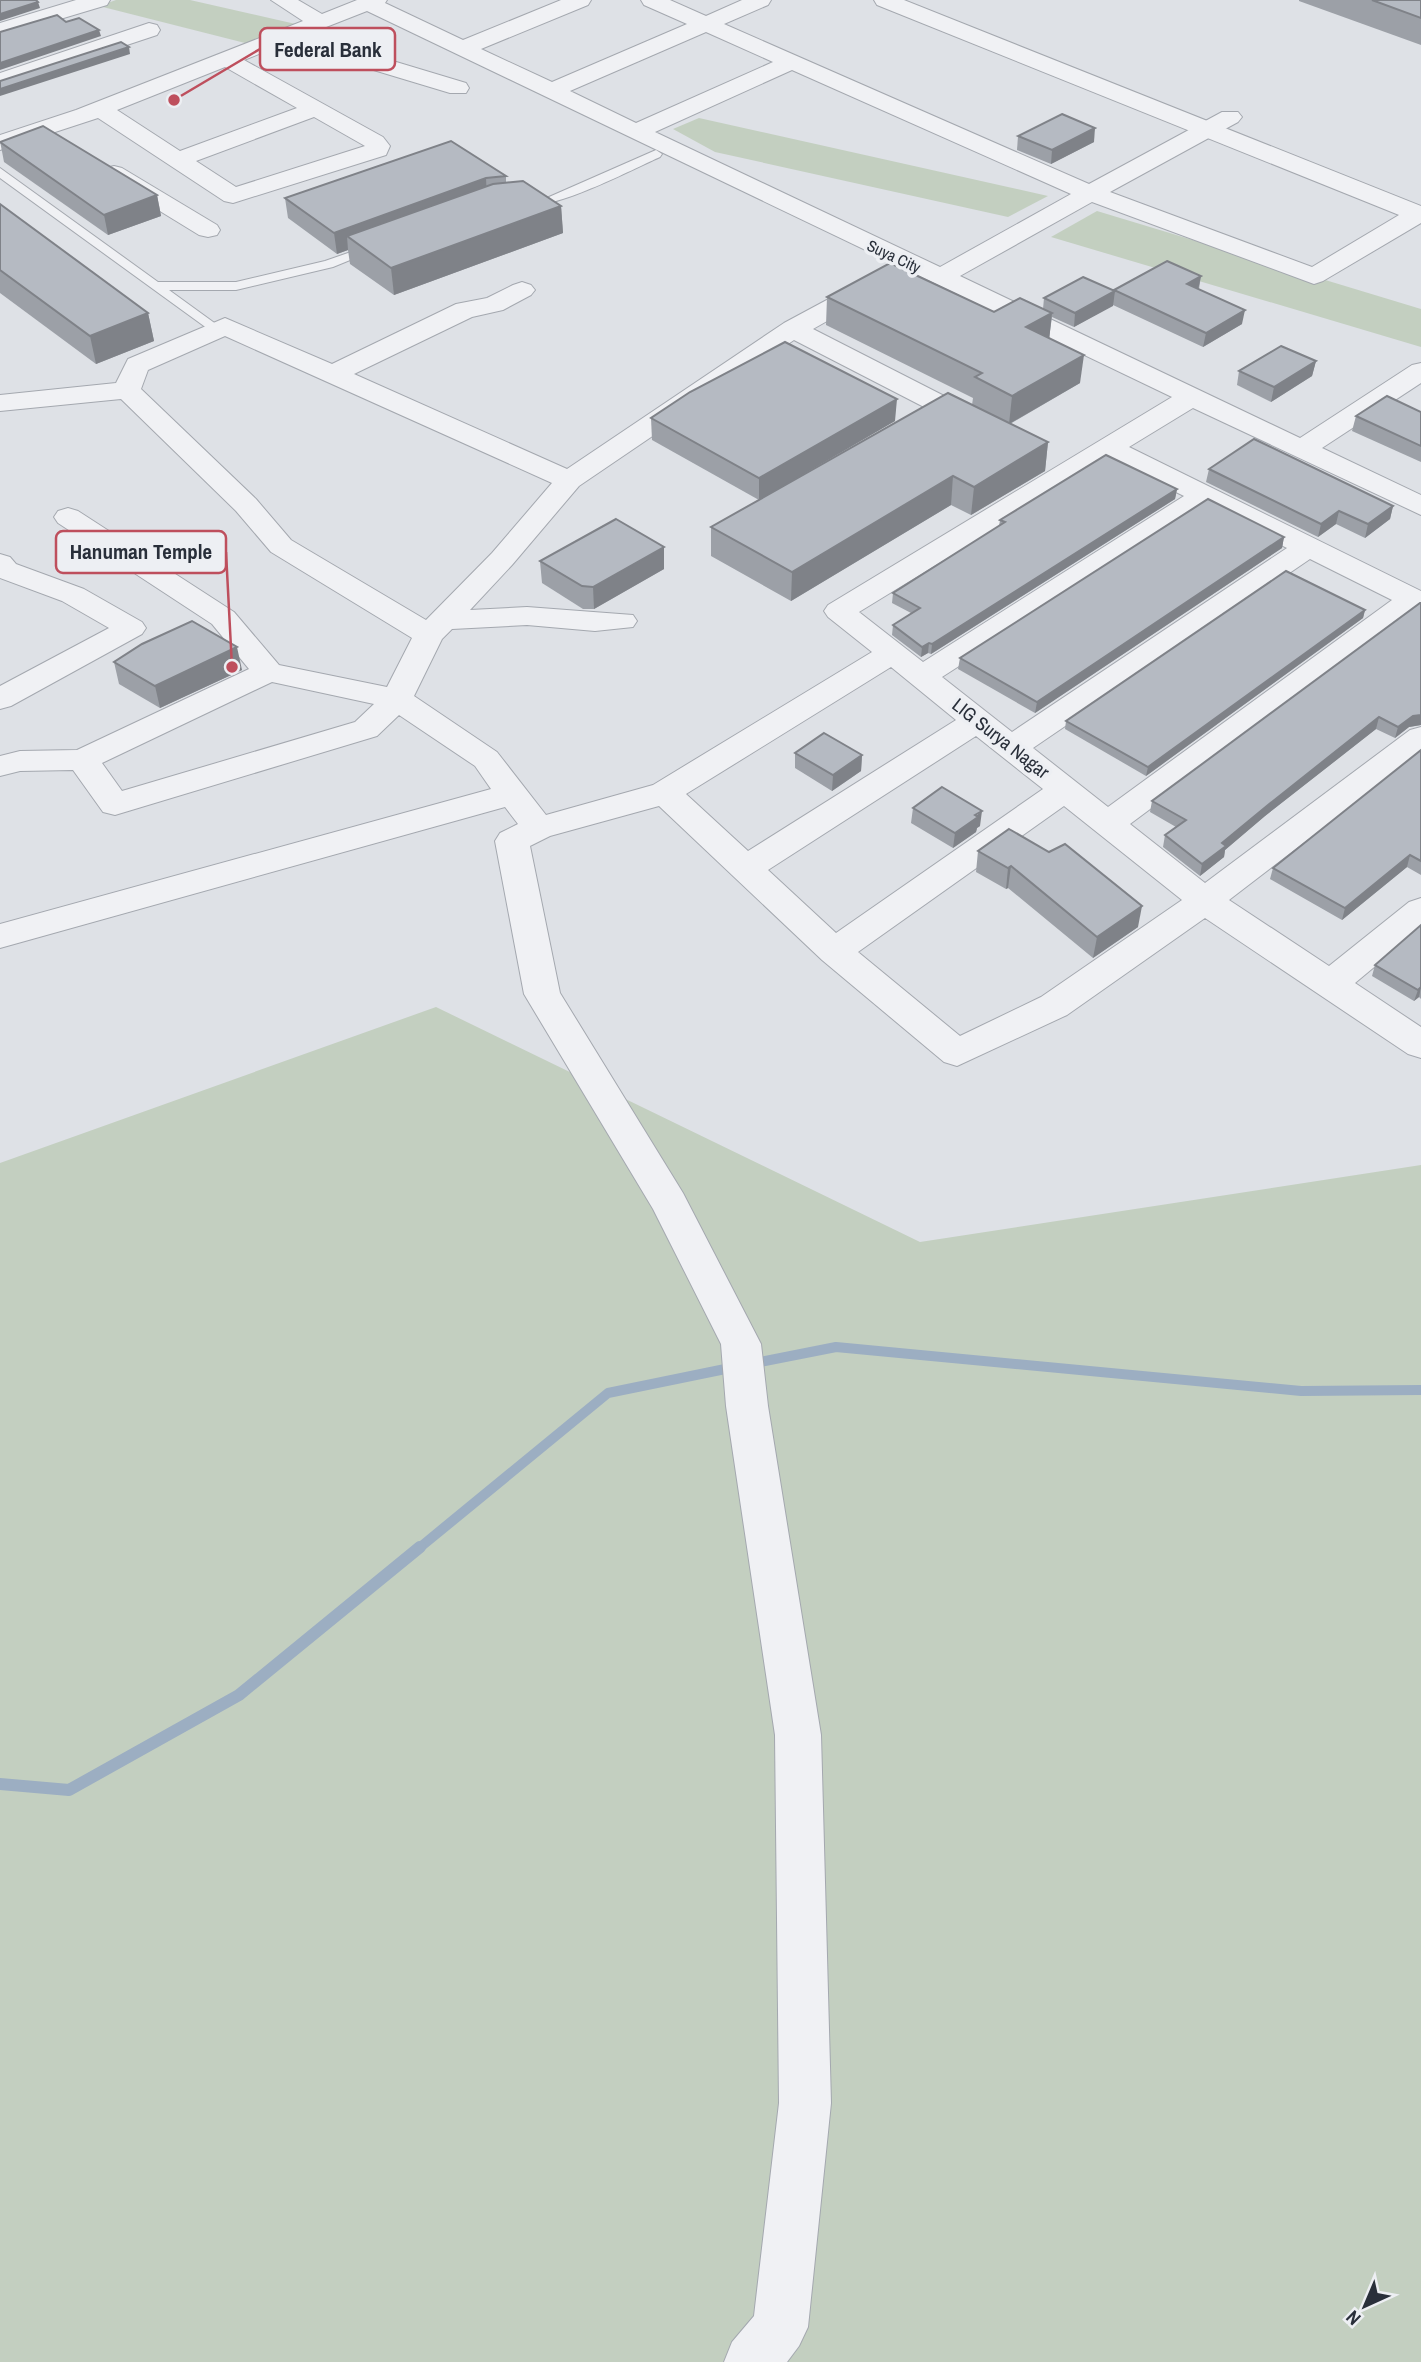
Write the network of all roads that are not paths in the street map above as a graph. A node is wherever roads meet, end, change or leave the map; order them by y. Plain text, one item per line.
1 (99, 0) edge
2 (282, 0) edge
3 (580, 0) edge
4 (652, 0) edge
5 (760, 0) edge
6 (885, 0) edge
7 (925, 0) edge
8 (372, 2) edge
9 (321, 22) junction
10 (706, 23) junction
11 (0, 30) edge
12 (149, 30) dead end
13 (297, 31) junction
14 (463, 48) junction
15 (226, 59) junction
16 (793, 61) junction
17 (0, 80) edge
18 (457, 88) dead end
19 (551, 91) junction
20 (318, 108) junction
21 (100, 109) junction
22 (1230, 117) junction
23 (40, 129) junction
24 (1207, 129) junction
25 (635, 132) junction
26 (63, 142) edge
27 (0, 144) edge
28 (656, 154) dead end
29 (178, 160) junction
30 (96, 163) edge
31 (0, 172) edge
32 (1090, 193) junction
33 (233, 196) junction
34 (512, 202) edge
35 (1418, 205) edge
36 (256, 215) dead end
37 (208, 230) dead end
38 (380, 246) edge
39 (911, 264) junction
40 (941, 277) junction
41 (154, 286) junction
42 (522, 290) dead end
43 (793, 329) junction
44 (215, 330) junction
45 (1421, 371) edge
46 (333, 374) junction
47 (127, 390) junction
48 (1192, 397) junction
49 (0, 403) edge
50 (885, 441) edge
51 (1109, 448) junction
52 (1301, 449) junction
53 (569, 480) junction
54 (1204, 496) junction
55 (1421, 506) edge
56 (68, 517) dead end
57 (1308, 547) junction
58 (0, 563) edge
59 (1417, 601) edge
60 (622, 621) dead end
61 (436, 627) junction
62 (892, 653) junction
63 (268, 672) junction
64 (922, 677) junction
65 (0, 699) edge
66 (397, 699) junction
67 (978, 720) junction
68 (1421, 737) edge
69 (1012, 747) junction
70 (7, 757) edge
71 (82, 760) junction
72 (1066, 789) junction
73 (665, 793) junction
74 (512, 794) junction
75 (1109, 823) junction
76 (538, 828) junction
77 (746, 869) junction
78 (1205, 901) junction
79 (1421, 910) edge
80 (0, 936) edge
81 (834, 951) junction
82 (1332, 983) junction
83 (1421, 1045) edge
84 (752, 2362) edge

1 - 11 street
2 - 9 street
3 - 14 street
4 - 10 street
5 - 10 street
6 - 24 street
7 - 22 street
8 - 9 street
8 - 14 street, Suya City
9 - 13 street
10 - 16 street
10 - 19 street
12 - 17 street
13 - 15 street
13 - 18 street
14 - 19 street, Suya City
15 - 20 street
15 - 21 street
16 - 25 street
16 - 32 street
19 - 25 street, Suya City
20 - 29 street
20 - 33 street
21 - 23 street
21 - 29 street
22 - 24 street
22 - 35 street
23 - 26 street
23 - 27 street
24 - 32 street
24 - 35 street
25 - 39 street, Suya City
28 - 34 lane
29 - 33 street
30 - 37 street
31 - 41 lane
32 - 35 street
32 - 40 street
33 - 36 street
38 - 41 lane
39 - 40 street, Suya City
39 - 43 street
40 - 48 street, Suya City
41 - 44 lane
42 - 46 street
43 - 50 street
43 - 53 street
44 - 46 street
44 - 47 street
45 - 52 street
46 - 53 street
47 - 49 street
47 - 61 street
48 - 51 street, LIG Surya Nagar
48 - 52 street, Suya City
51 - 54 street
51 - 62 street, LIG Surya Nagar
52 - 55 street, Suya City
53 - 61 street
54 - 57 street
54 - 64 street
56 - 63 street
57 - 59 street
57 - 69 street
58 - 65 street
59 - 75 street
60 - 61 street
61 - 66 street
62 - 64 street, LIG Surya Nagar
62 - 73 street
63 - 66 street
63 - 71 street
64 - 67 street, LIG Surya Nagar
66 - 71 street
66 - 74 street
67 - 69 street, LIG Surya Nagar
67 - 77 street
68 - 78 street
69 - 72 street, LIG Surya Nagar
70 - 71 street
72 - 75 street, LIG Surya Nagar
72 - 81 street
73 - 76 street
73 - 77 street
74 - 76 street
74 - 80 street
75 - 78 street, LIG Surya Nagar
76 - 84 street
77 - 81 street
78 - 81 street
78 - 82 street, LIG Surya Nagar
79 - 82 street
82 - 83 street, LIG Surya Nagar

